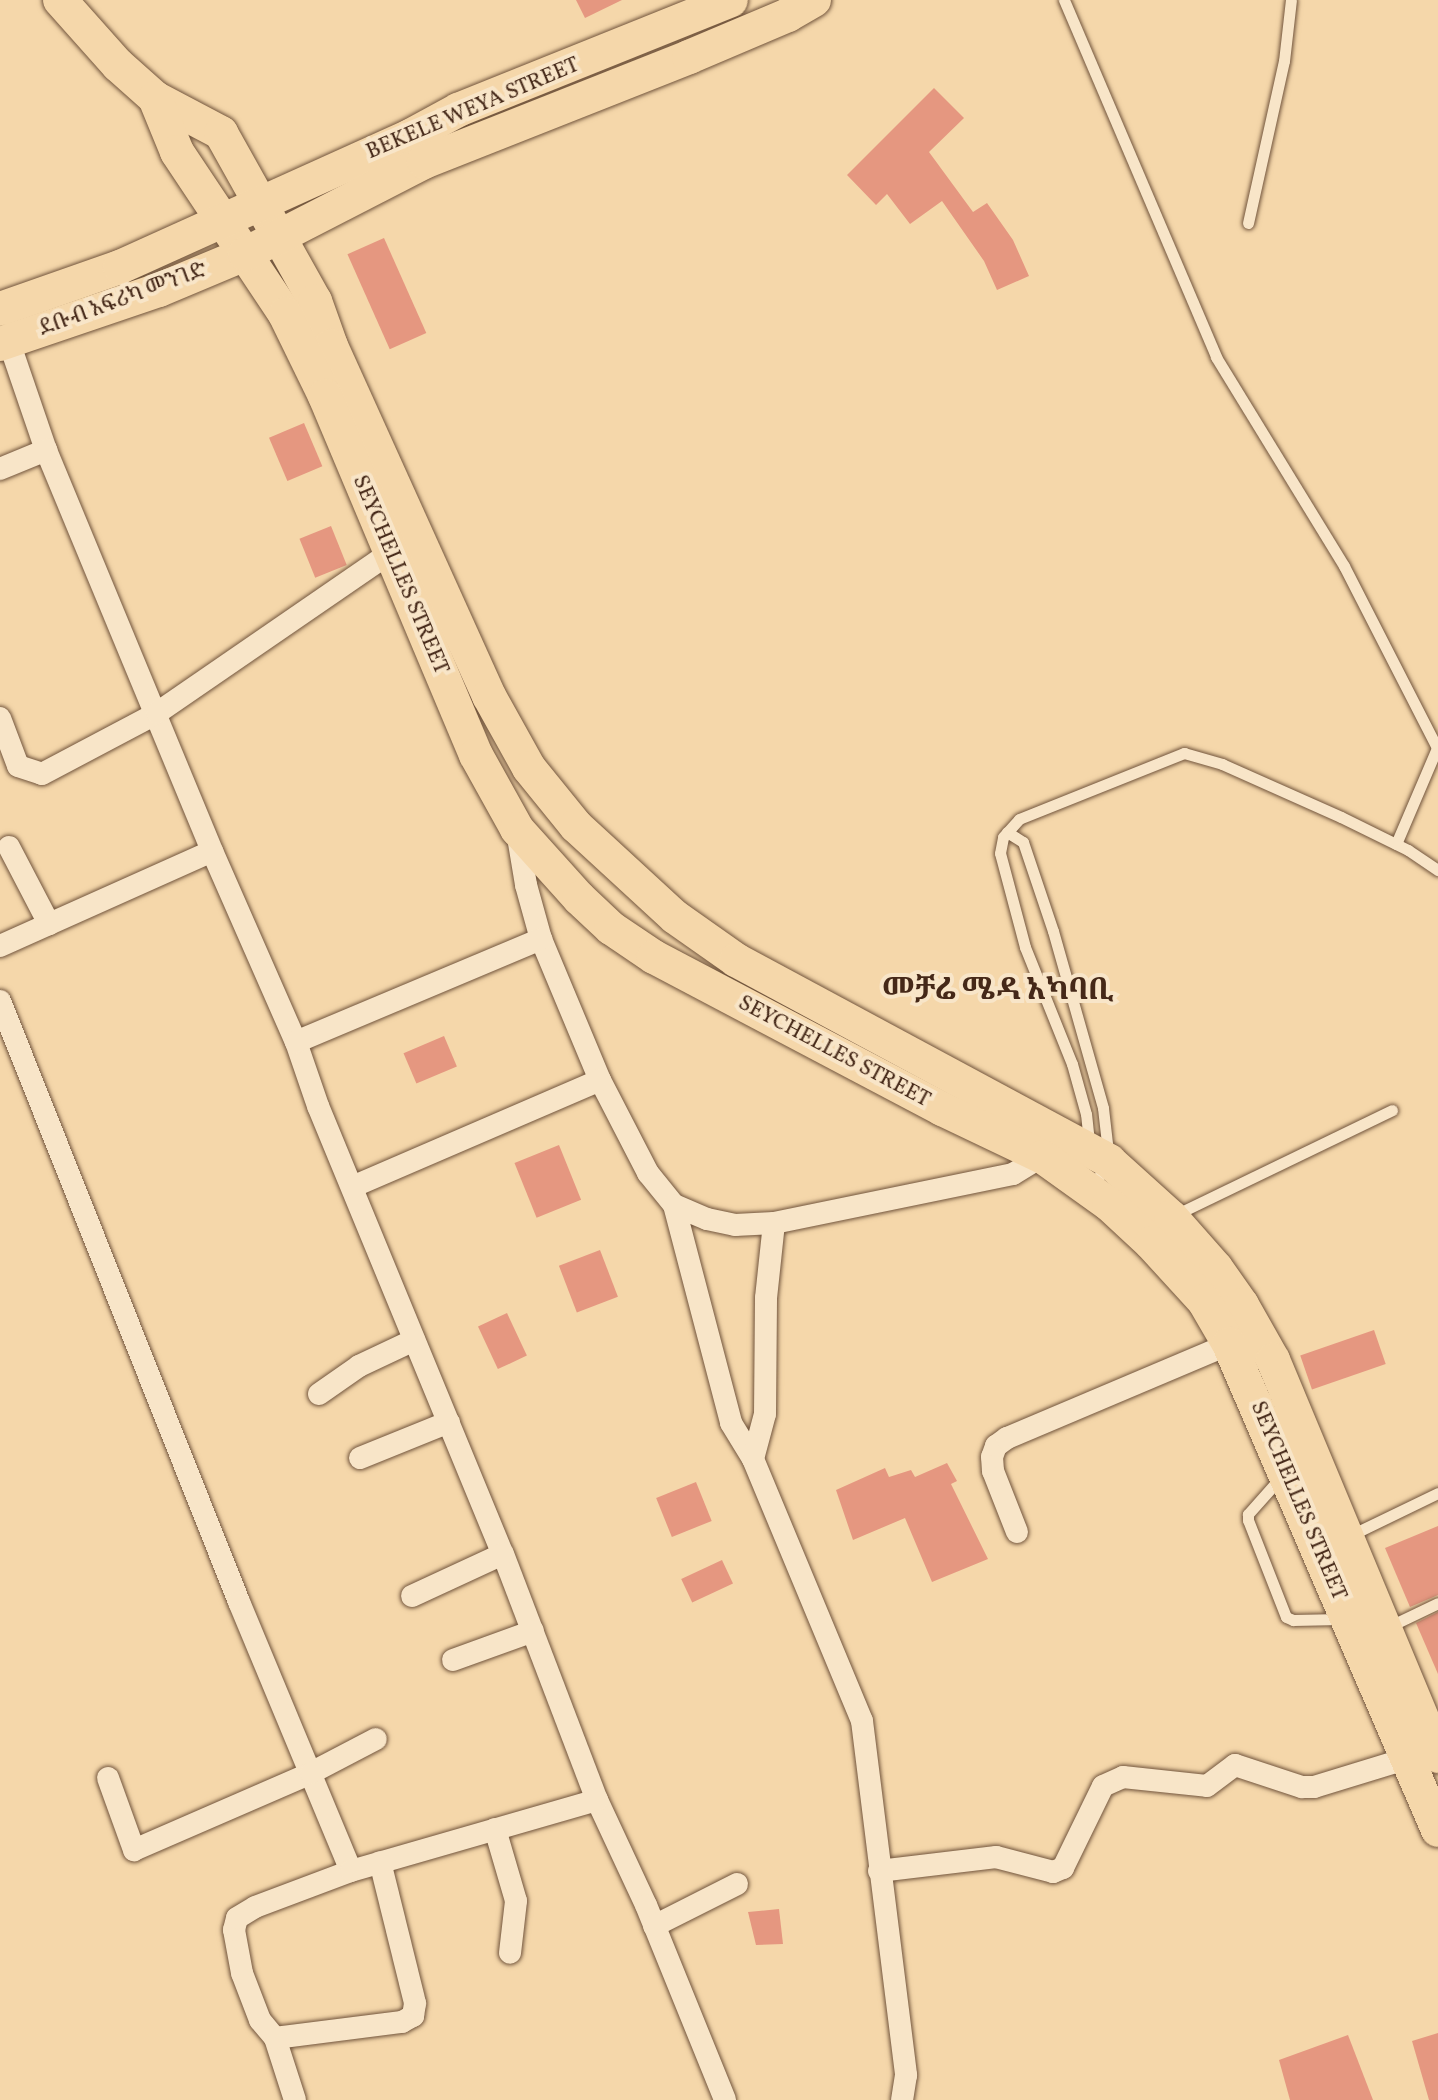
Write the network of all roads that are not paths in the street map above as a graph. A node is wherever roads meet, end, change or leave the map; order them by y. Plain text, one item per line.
1 (60, 0) edge
2 (731, 0) edge
3 (814, 0) edge
4 (1064, 0) edge
5 (1291, 0) edge
6 (155, 98) junction
7 (261, 203) junction
8 (222, 220) junction
9 (1248, 223) dead end
10 (280, 236) junction
11 (245, 254) junction
12 (0, 309) edge
13 (4, 343) edge
14 (46, 450) junction
15 (0, 469) edge
16 (391, 552) junction
17 (157, 713) junction
18 (0, 718) edge
19 (1438, 749) edge
20 (517, 829) junction
21 (1007, 832) junction
22 (1396, 844) junction
23 (9, 847) dead end
24 (212, 851) junction
25 (1438, 870) edge
26 (49, 924) junction
27 (541, 939) junction
28 (0, 946) edge
29 (0, 1001) edge
30 (296, 1042) junction
31 (600, 1080) junction
32 (1392, 1110) dead end
33 (1079, 1163) junction
34 (352, 1187) junction
35 (674, 1205) junction
36 (1171, 1217) junction
37 (774, 1223) junction
38 (414, 1340) junction
39 (1229, 1344) junction
40 (319, 1394) dead end
41 (449, 1422) junction
42 (360, 1458) dead end
43 (753, 1459) junction
44 (1287, 1471) junction
45 (1438, 1493) edge
46 (1017, 1532) dead end
47 (1345, 1538) junction
48 (503, 1554) junction
49 (412, 1596) dead end
50 (1438, 1603) edge
51 (1349, 1618) junction
52 (1384, 1629) junction
53 (533, 1631) junction
54 (453, 1660) dead end
55 (376, 1739) dead end
56 (1424, 1757) edge
57 (311, 1773) junction
58 (108, 1778) dead end
59 (597, 1800) junction
60 (495, 1829) junction
61 (1438, 1830) edge
62 (380, 1862) junction
63 (351, 1871) junction
64 (879, 1871) junction
65 (737, 1884) dead end
66 (654, 1926) junction
67 (510, 1953) dead end
68 (275, 2038) junction
69 (295, 2100) edge
70 (725, 2100) edge
71 (902, 2100) edge

1 - 6 main road
2 - 7 main road, BEKELE WEYA STREET
3 - 10 main road, ደቡብ አፍሪካ መንገድ
4 - 19 lane
5 - 9 lane
6 - 7 main road, SEYCHELLES STREET
6 - 8 main road, SEYCHELLES STREET
7 - 8 main road, BEKELE WEYA STREET
7 - 10 main road, SEYCHELLES STREET
8 - 11 main road, SEYCHELLES STREET
8 - 12 main road, ደቡብ አፍሪካ መንገድ
10 - 11 main road, ደቡብ አፍሪካ መንገድ
10 - 33 main road, SEYCHELLES STREET
11 - 13 main road, ደቡብ አፍሪካ መንገድ
11 - 16 main road, SEYCHELLES STREET
13 - 14 street
14 - 15 street
14 - 17 street
16 - 17 street
16 - 20 main road, SEYCHELLES STREET
17 - 18 street
17 - 24 street
19 - 22 lane
20 - 27 street
20 - 33 main road, SEYCHELLES STREET
21 - 22 lane
21 - 33 lane
21 - 33 lane
22 - 25 lane
23 - 26 street
24 - 26 street
24 - 30 street
26 - 28 street
27 - 30 street
27 - 31 street
29 - 57 street
30 - 34 street
31 - 34 street
31 - 35 street
32 - 36 lane
33 - 36 main road, SEYCHELLES STREET
33 - 37 street
33 - 39 main road, SEYCHELLES STREET
34 - 38 street
35 - 37 street
35 - 43 street
36 - 47 main road, SEYCHELLES STREET
37 - 43 street
38 - 40 street
38 - 41 street
39 - 44 main road, SEYCHELLES STREET
39 - 46 street
41 - 42 street
41 - 48 street
43 - 64 street
44 - 51 main road, SEYCHELLES STREET
44 - 51 lane
45 - 47 lane
47 - 52 main road, SEYCHELLES STREET
48 - 49 street
48 - 53 street
50 - 52 lane
51 - 56 main road, SEYCHELLES STREET
52 - 56 main road, SEYCHELLES STREET
53 - 54 street
53 - 59 street
55 - 57 street
56 - 61 main road, SEYCHELLES STREET
56 - 64 street
57 - 58 street
57 - 63 street
59 - 60 street
59 - 66 street
60 - 62 street
60 - 67 street
62 - 63 street
62 - 68 street
63 - 68 street
64 - 71 street
65 - 66 street
66 - 70 street
68 - 69 street

